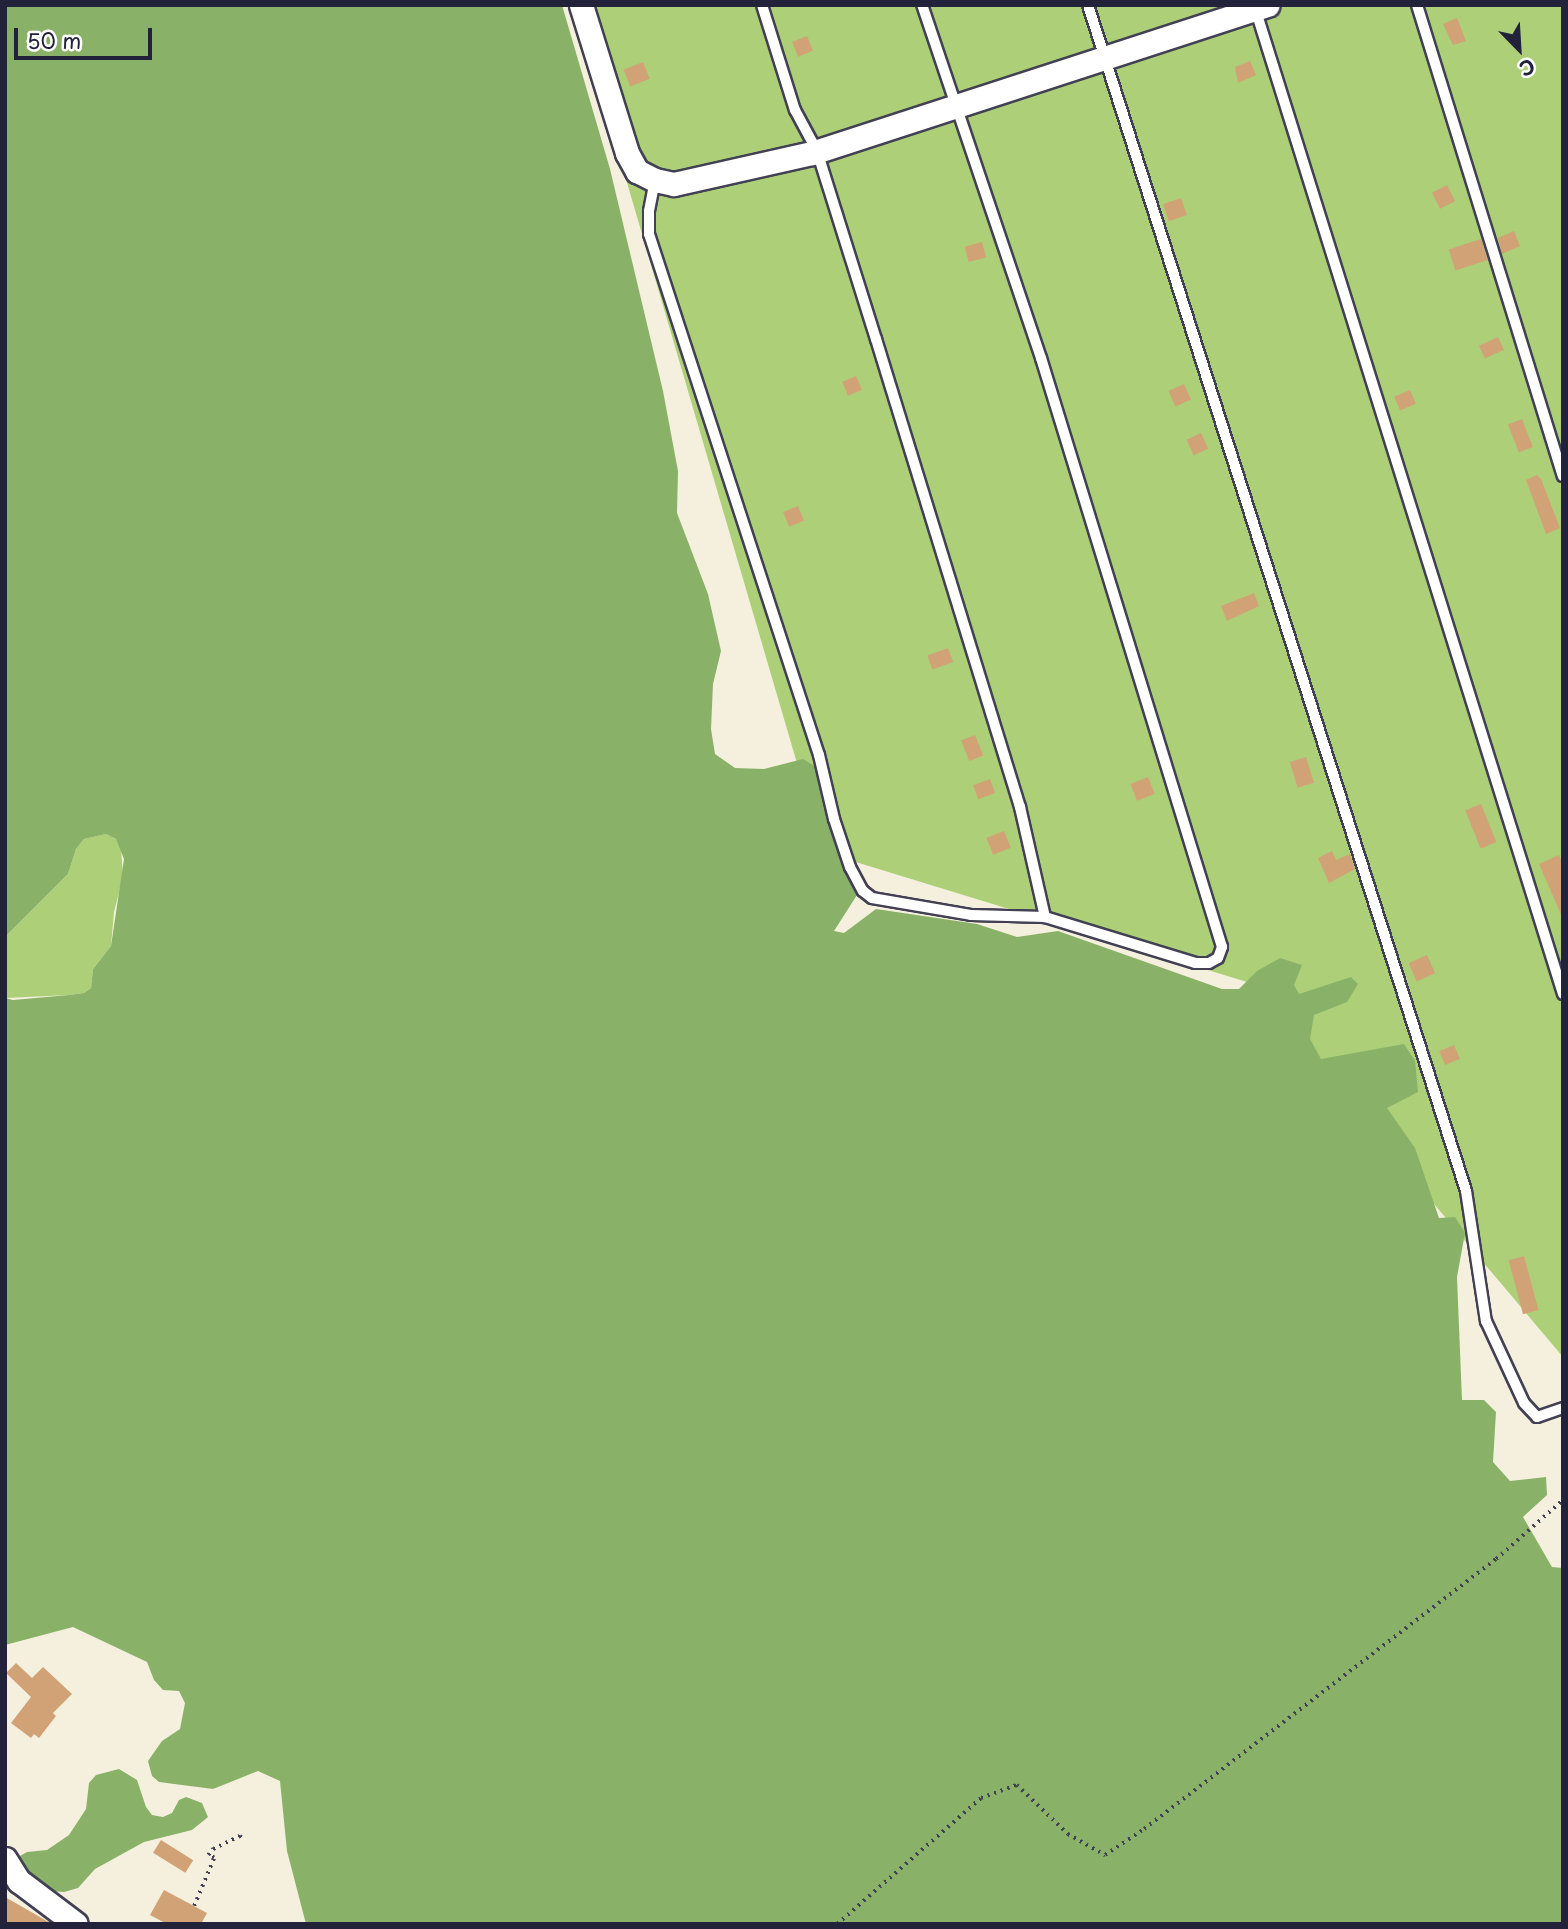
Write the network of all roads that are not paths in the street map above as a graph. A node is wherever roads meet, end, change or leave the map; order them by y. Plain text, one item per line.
1 (581, 5) edge
2 (762, 5) edge
3 (922, 5) edge
4 (1088, 5) edge
5 (1417, 5) edge
6 (1259, 7) edge
7 (1104, 57) junction
8 (953, 106) junction
9 (817, 151) junction
10 (655, 180) junction
11 (1563, 476) edge
12 (1045, 917) junction
13 (1563, 994) edge
14 (1563, 1408) edge
15 (5, 1859) edge
16 (76, 1924) edge

1 - 10 street
2 - 9 lane
3 - 8 lane
4 - 7 lane
5 - 11 lane
6 - 7 street
6 - 13 lane
7 - 8 street
7 - 14 lane
8 - 9 street
8 - 12 lane
9 - 10 street
9 - 12 lane
10 - 12 lane
15 - 16 street

